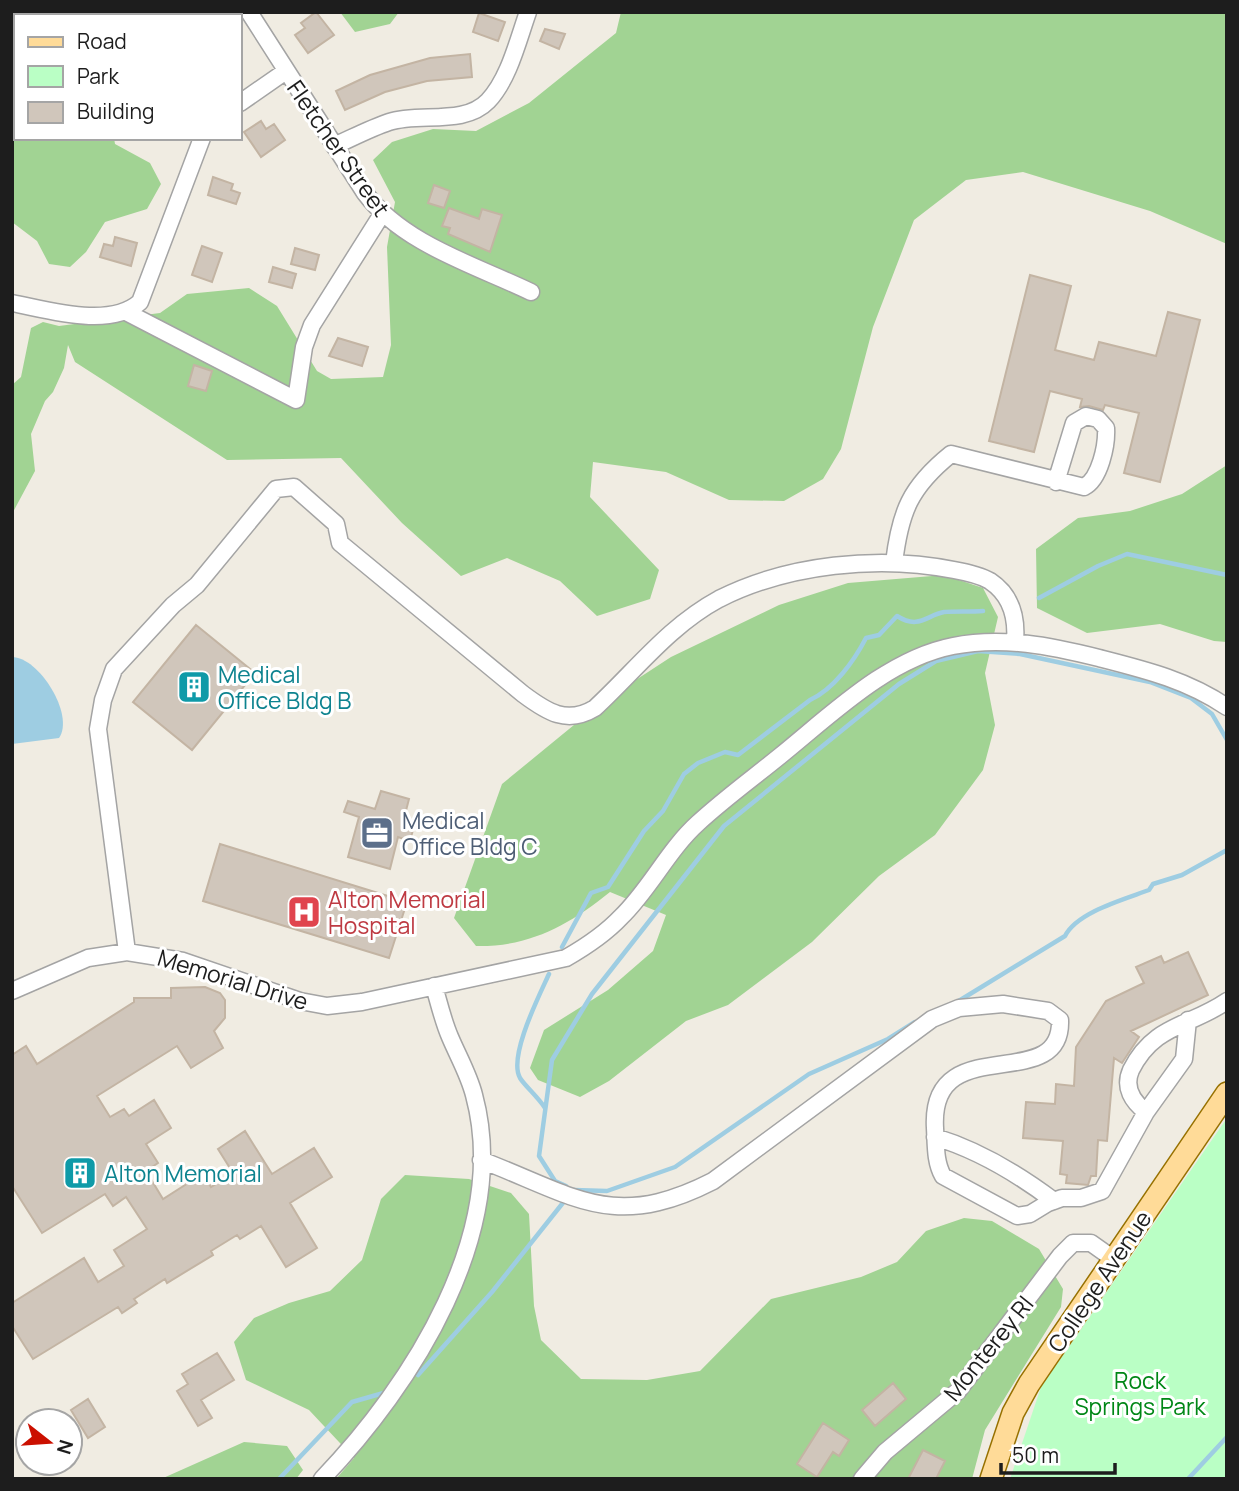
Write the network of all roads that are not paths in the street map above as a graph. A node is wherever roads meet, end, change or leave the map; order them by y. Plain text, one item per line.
1 (249, 12) edge
2 (528, 12) edge
3 (286, 71) junction
4 (242, 102) edge
5 (201, 140) edge
6 (334, 146) junction
7 (382, 214) junction
8 (530, 292) dead end
9 (12, 303) edge
10 (126, 312) junction
11 (1056, 482) dead end
12 (894, 564) junction
13 (1015, 641) junction
14 (1227, 707) edge
15 (127, 952) junction
16 (433, 986) junction
17 (12, 990) edge
18 (1227, 1001) edge
19 (1188, 1020) junction
20 (1227, 1093) edge
21 (1146, 1112) junction
22 (935, 1137) junction
23 (481, 1160) junction
24 (1054, 1200) junction
25 (1115, 1260) junction
26 (322, 1479) edge
27 (862, 1479) edge
28 (990, 1479) edge

1 - 3 street, Fletcher Street
2 - 6 street
3 - 4 street
3 - 6 street, Fletcher Street
5 - 10 street
6 - 7 street, Fletcher Street
7 - 8 street, Fletcher Street
7 - 10 street
9 - 10 street
11 - 12 street
12 - 13 street
12 - 15 street
13 - 14 street, Memorial Drive
13 - 16 street, Memorial Drive
15 - 16 street, Memorial Drive
15 - 17 street, Memorial Drive
16 - 23 street
18 - 19 street
19 - 21 street
19 - 21 street
20 - 25 main road, College Avenue
21 - 24 street
22 - 23 street
22 - 24 street
22 - 24 street
23 - 26 street
25 - 27 street, Monterey Rl
25 - 28 main road, College Avenue

